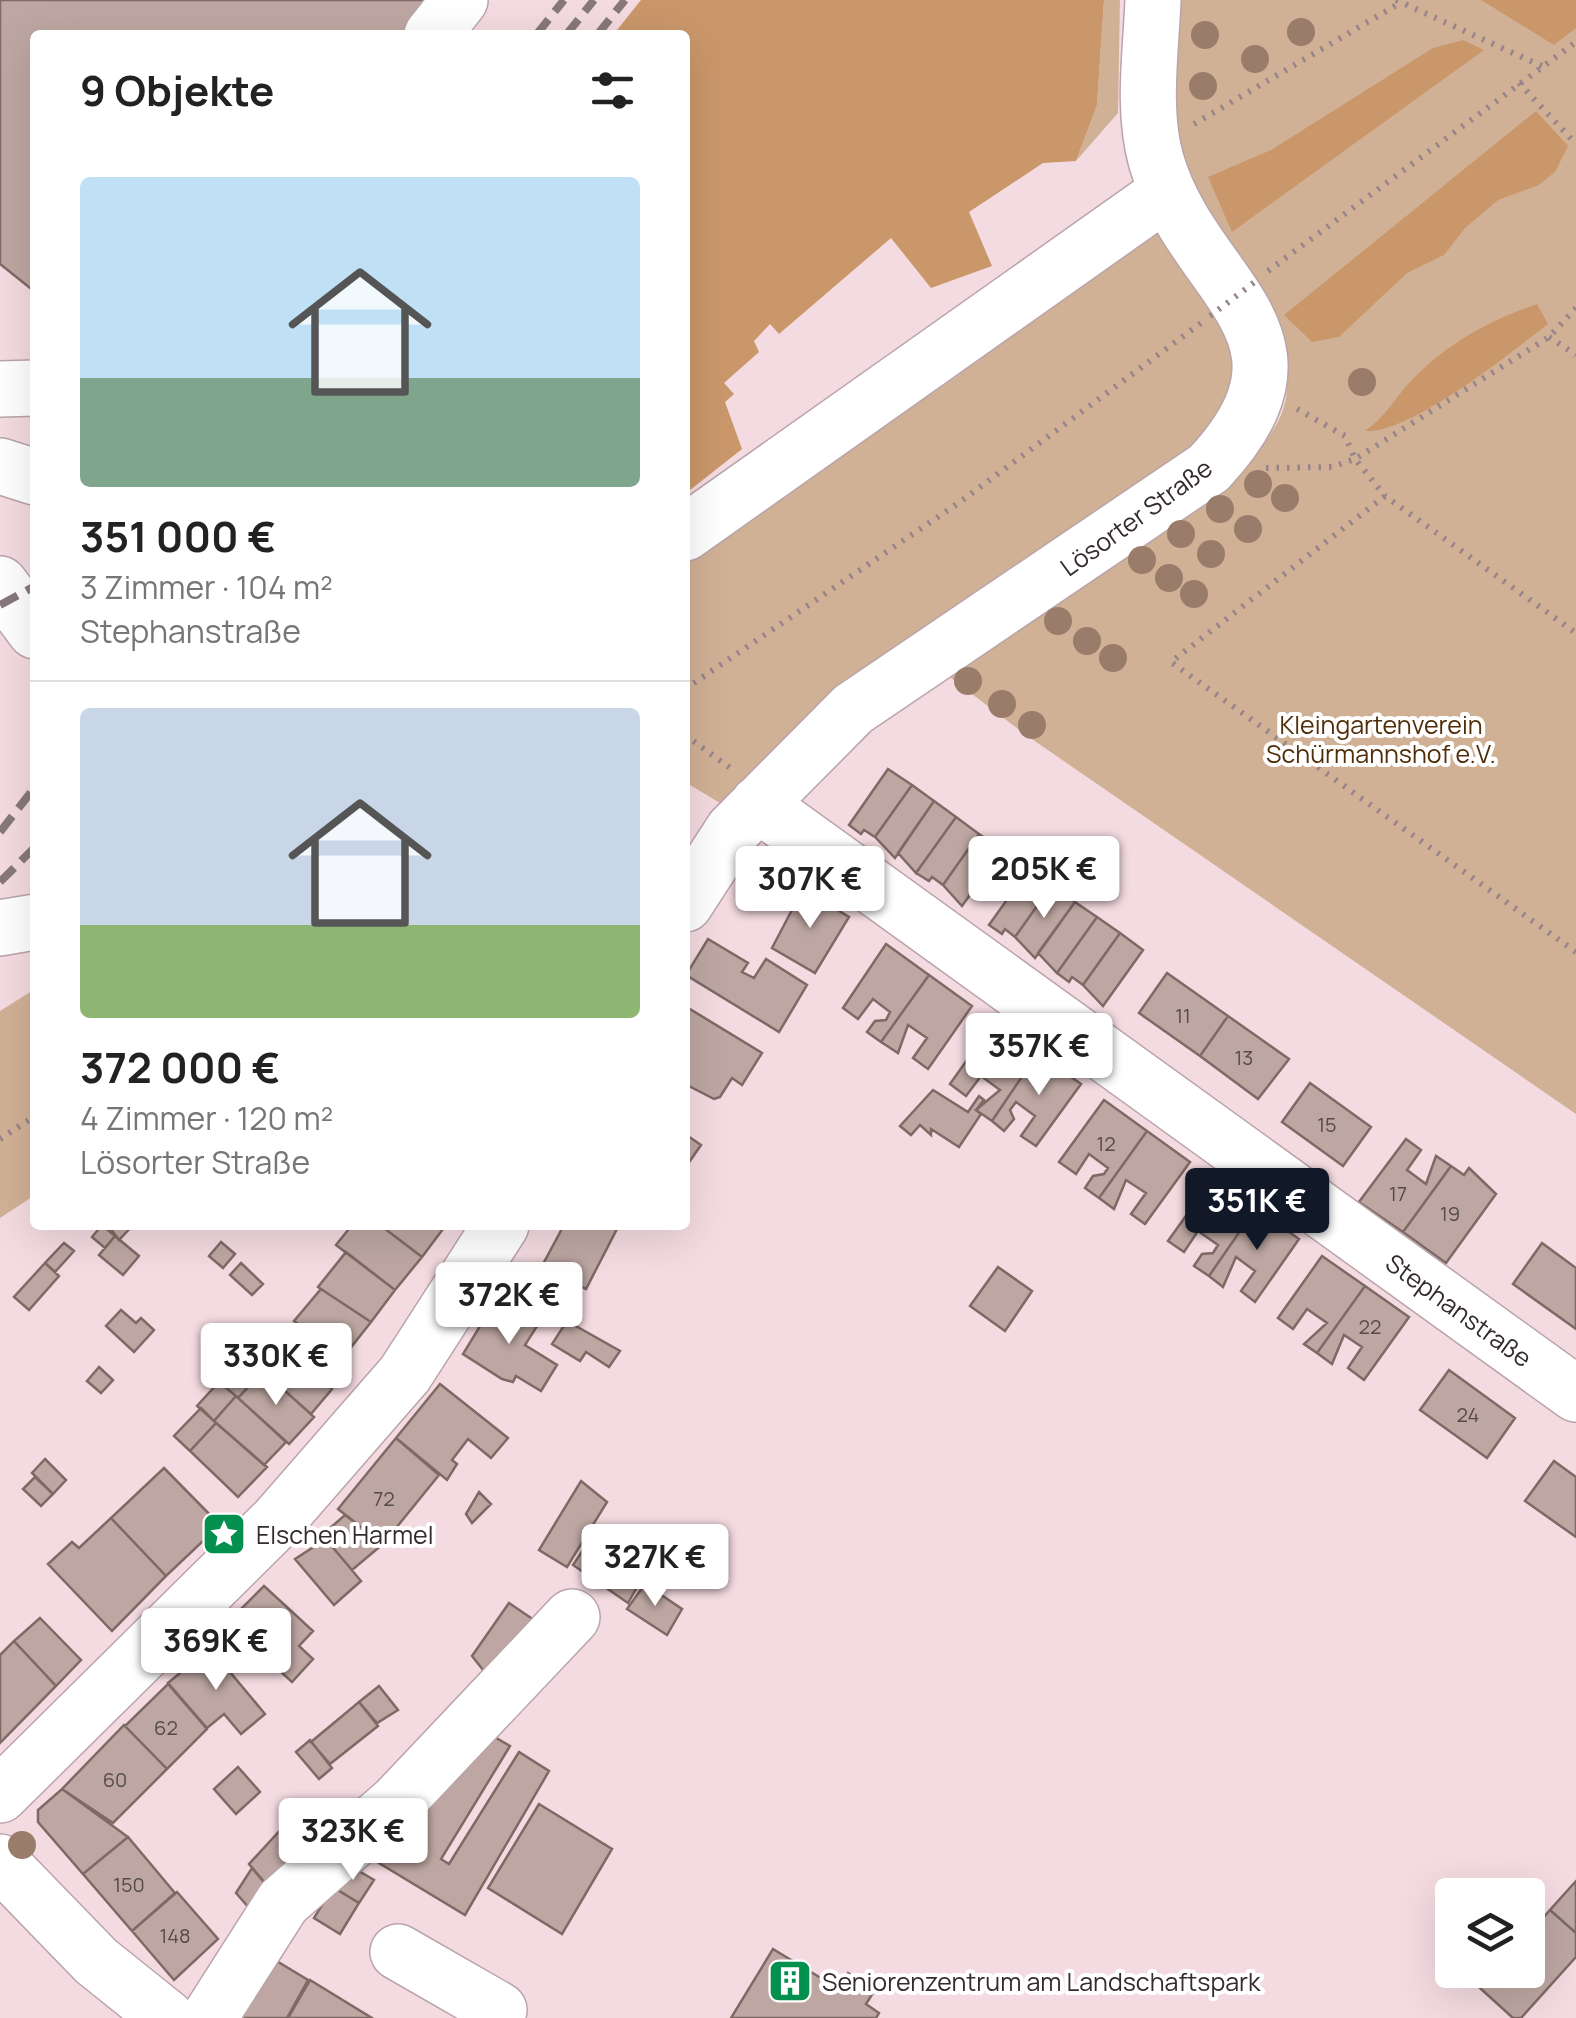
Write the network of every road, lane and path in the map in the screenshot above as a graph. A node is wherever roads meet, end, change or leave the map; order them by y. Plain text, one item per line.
1 (460, 0) edge
2 (1153, 0) edge
3 (1398, 2) edge
4 (436, 30) edge
5 (1576, 42) edge
6 (1544, 67) junction
7 (1519, 83) junction
8 (1183, 128) dead end
9 (1576, 144) edge
10 (1168, 192) junction
11 (1576, 308) edge
12 (1548, 337) junction
13 (1576, 355) edge
14 (30, 388) edge
15 (0, 389) edge
16 (1296, 409) dead end
17 (1355, 459) junction
18 (0, 466) edge
19 (1259, 466) dead end
20 (30, 475) edge
21 (1385, 496) junction
22 (690, 529) edge
23 (0, 584) edge
24 (30, 624) edge
25 (1576, 633) edge
26 (690, 686) edge
27 (690, 739) edge
28 (752, 792) junction
29 (690, 896) edge
30 (1576, 952) edge
31 (30, 1119) edge
32 (0, 1139) edge
33 (498, 1230) edge
34 (1576, 1394) edge
35 (572, 1617) dead end
36 (0, 1795) edge
37 (0, 1862) edge
38 (398, 1952) dead end
39 (167, 2018) edge
40 (209, 2018) edge
41 (494, 2018) edge

1 - 4 street
2 - 10 street, Lösorter Straße
3 - 6 path
3 - 8 path
5 - 6 path
6 - 7 path
7 - 9 path
7 - 26 path, bridge
10 - 22 street
10 - 28 street, Lösorter Straße
11 - 12 path
12 - 13 path
12 - 17 path
14 - 15 street
16 - 17 path
17 - 19 path
17 - 21 path
18 - 20 street
21 - 25 path
21 - 30 path
23 - 24 street
27 - 28 path
28 - 29 street, Lösorter Straße
28 - 34 street, Stephanstraße
31 - 32 path
33 - 36 street
35 - 40 street
37 - 39 street
38 - 41 street

